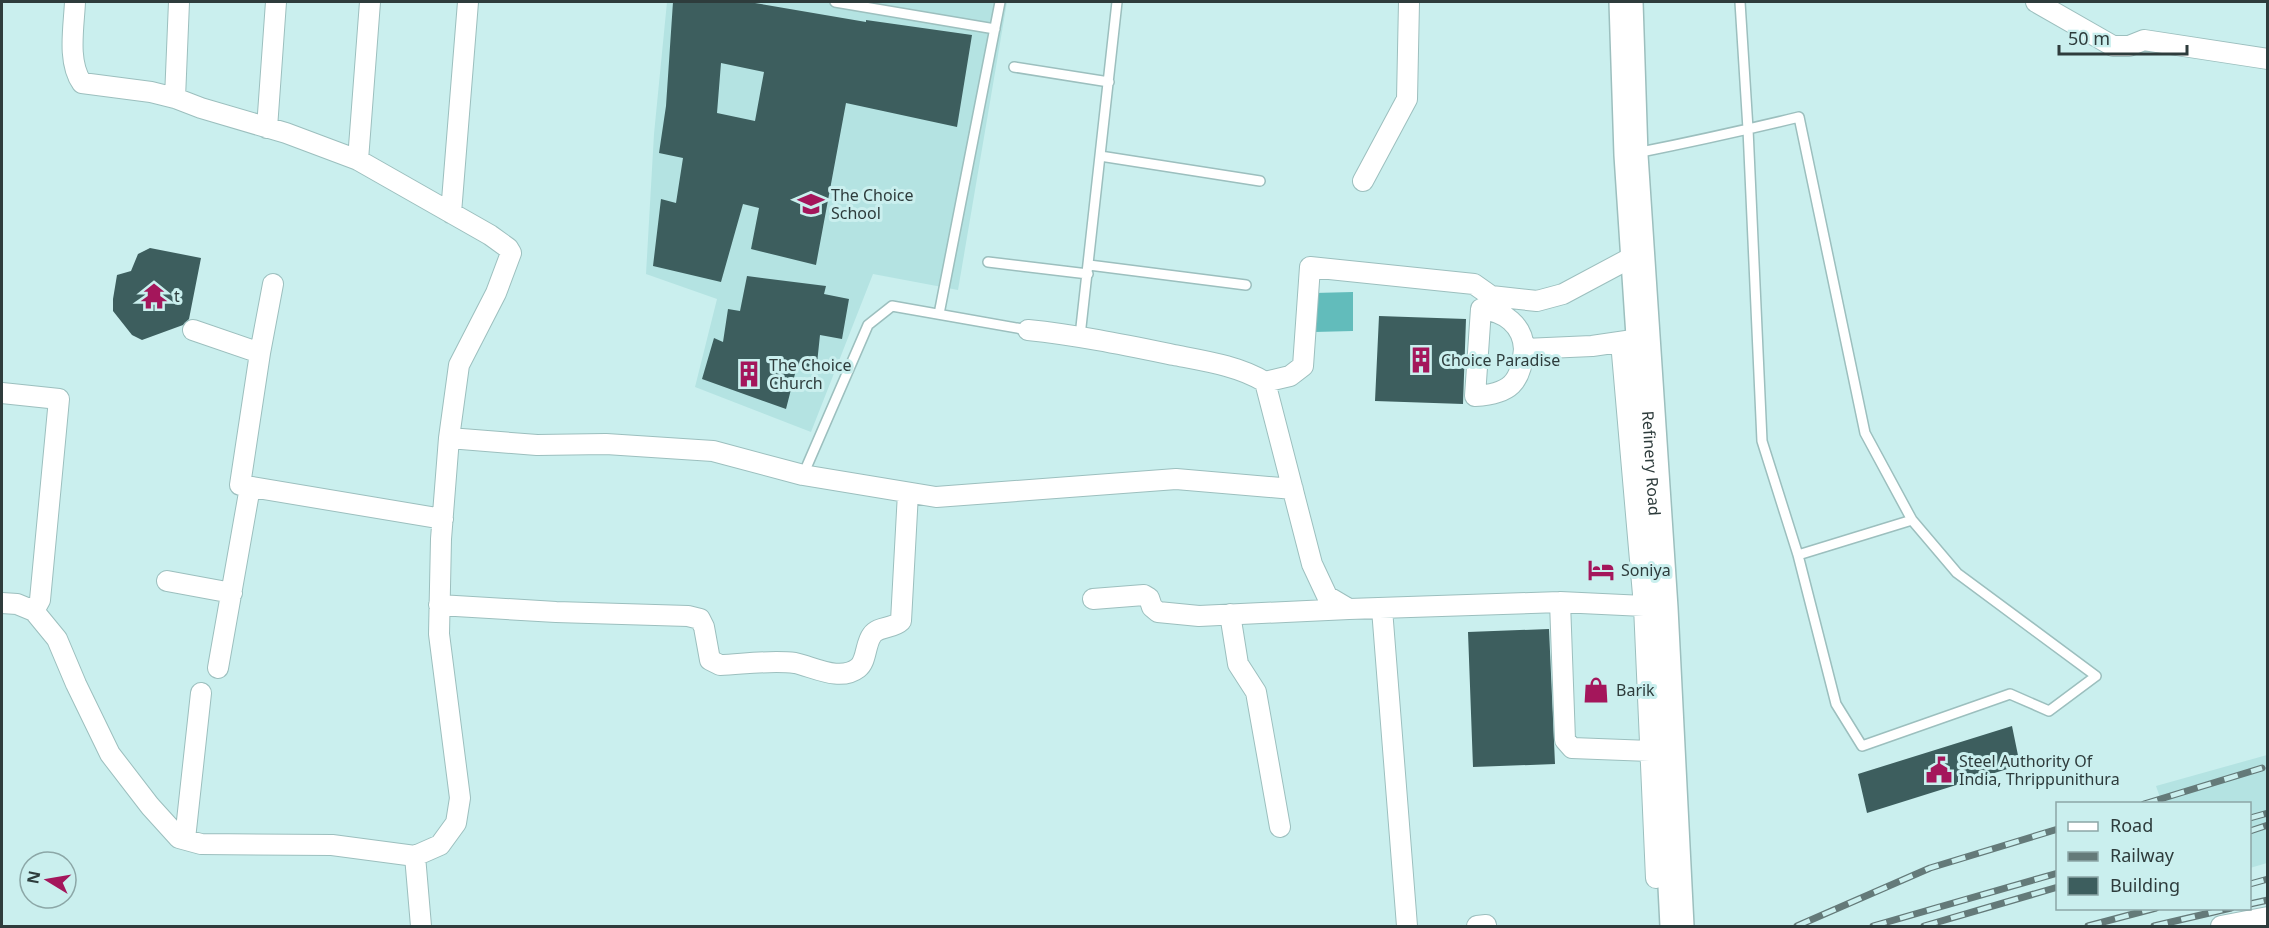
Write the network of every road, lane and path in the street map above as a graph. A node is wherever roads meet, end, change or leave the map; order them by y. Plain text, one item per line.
1 (75, 2) edge
2 (179, 2) edge
3 (276, 2) edge
4 (370, 2) edge
5 (468, 2) edge
6 (835, 2) edge
7 (1000, 2) edge
8 (1118, 2) edge
9 (1409, 2) edge
10 (1626, 2) edge
11 (1740, 2) edge
12 (2036, 2) edge
13 (995, 29) junction
14 (2268, 59) edge
15 (1014, 67) dead end
16 (1108, 82) junction
17 (175, 98) junction
18 (267, 128) junction
19 (1748, 129) junction
20 (1631, 154) junction
21 (1100, 156) junction
22 (358, 160) junction
23 (1260, 181) dead end
24 (1363, 181) dead end
25 (452, 213) junction
26 (1638, 254) junction
27 (988, 262) dead end
28 (1088, 269) junction
29 (273, 284) dead end
30 (1246, 285) dead end
31 (939, 314) junction
32 (193, 330) dead end
33 (1028, 330) joint
34 (1080, 336) junction
35 (1633, 340) junction
36 (1524, 349) dead end
37 (260, 353) junction
38 (1265, 382) junction
39 (2, 393) edge
40 (449, 438) junction
41 (803, 475) junction
42 (250, 487) junction
43 (1293, 489) junction
44 (908, 493) junction
45 (443, 519) junction
46 (1912, 520) junction
47 (1798, 555) junction
48 (167, 581) dead end
49 (232, 592) junction
50 (1094, 599) dead end
51 (1560, 602) junction
52 (2, 603) edge
53 (438, 605) junction
54 (1644, 606) junction
55 (1349, 609) junction
56 (1382, 609) junction
57 (34, 611) junction
58 (1230, 614) junction
59 (218, 668) dead end
60 (201, 693) dead end
61 (1650, 751) junction
62 (1280, 828) dead end
63 (185, 839) junction
64 (415, 856) junction
65 (1656, 878) dead end
66 (2268, 917) edge
67 (421, 927) edge
68 (1407, 927) edge
69 (1677, 927) edge
70 (2221, 927) edge

1 - 17 street
2 - 17 street
3 - 18 street
4 - 22 street
5 - 25 street
6 - 13 lane
7 - 13 lane
8 - 16 lane
9 - 24 street
10 - 20 highway, Refinery Road
11 - 19 lane
12 - 14 street
13 - 31 lane
15 - 16 lane
16 - 21 lane
17 - 18 street
18 - 22 street
19 - 20 lane
19 - 46 lane
19 - 47 lane
20 - 26 highway, Refinery Road
21 - 23 lane
21 - 28 lane
22 - 25 street
25 - 40 street
26 - 35 highway, Refinery Road
26 - 38 street
27 - 28 lane
28 - 30 lane
28 - 34 lane
29 - 37 street
31 - 33 lane
31 - 41 lane
32 - 37 street
33 - 34 street
34 - 38 street
35 - 36 street
35 - 54 street
35 - 69 highway, Refinery Road
37 - 42 street
38 - 43 street
39 - 57 street
40 - 41 street
40 - 45 street
41 - 44 street
42 - 45 street
42 - 49 street
43 - 44 street
43 - 55 street
44 - 53 street
45 - 53 street
46 - 47 lane
46 - 47 lane
48 - 49 street
49 - 59 street
50 - 58 street
51 - 54 street
51 - 56 street
51 - 61 street
52 - 57 street
53 - 64 street
54 - 61 street
55 - 56 street
55 - 58 street
56 - 68 street
57 - 63 street
58 - 62 street
60 - 63 street
61 - 65 street
63 - 64 street
64 - 67 street
66 - 70 street

